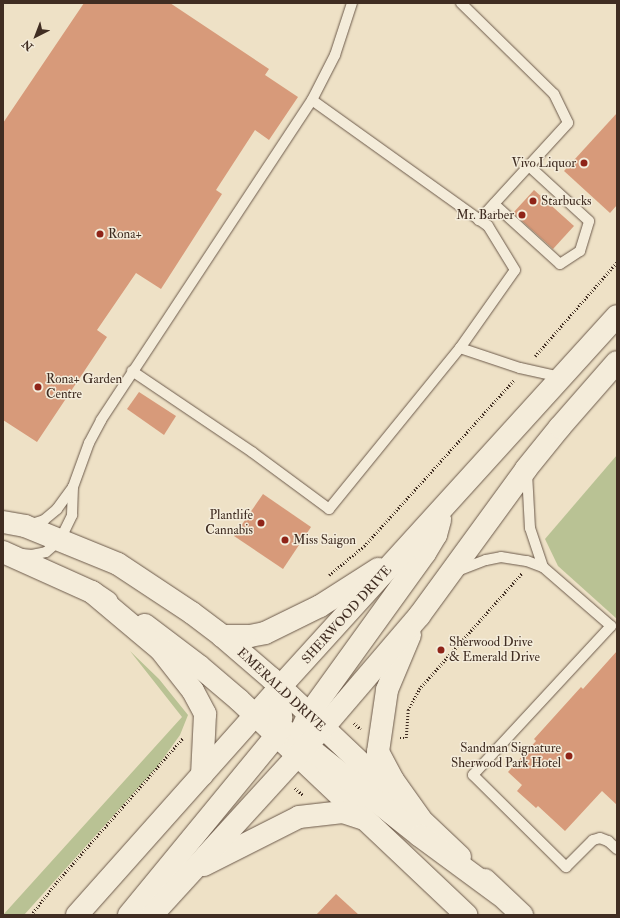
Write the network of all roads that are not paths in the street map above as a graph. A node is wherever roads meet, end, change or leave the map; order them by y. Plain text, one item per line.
1 (352, 3) edge
2 (461, 3) edge
3 (312, 100) junction
4 (529, 166) junction
5 (494, 204) junction
6 (479, 220) junction
7 (617, 316) edge
8 (460, 348) junction
9 (617, 362) edge
10 (132, 371) junction
11 (561, 377) junction
12 (526, 469) junction
13 (73, 487) junction
14 (444, 507) junction
15 (3, 522) edge
16 (25, 526) junction
17 (60, 540) junction
18 (3, 553) edge
19 (403, 553) junction
20 (543, 566) junction
21 (450, 574) junction
22 (92, 592) junction
23 (419, 616) junction
24 (222, 636) junction
25 (280, 687) junction
26 (255, 716) junction
27 (316, 721) junction
28 (278, 732) junction
29 (300, 747) junction
30 (202, 775) junction
31 (362, 818) junction
32 (420, 818) junction
33 (617, 849) edge
34 (192, 871) junction
35 (499, 894) junction
36 (77, 915) edge
37 (129, 915) edge
38 (152, 915) edge
39 (466, 915) edge
40 (522, 915) edge

1 - 3 lane
2 - 4 lane
3 - 6 lane
3 - 10 lane
4 - 5 lane
4 - 5 lane
5 - 6 lane
6 - 8 lane
7 - 11 main road, SHERWOOD DRIVE
8 - 10 lane
8 - 11 lane
9 - 12 main road
10 - 13 lane
11 - 14 main road, SHERWOOD DRIVE
12 - 20 lane
12 - 21 main road
13 - 16 lane
13 - 17 lane
14 - 19 main road, SHERWOOD DRIVE
14 - 27 main road
15 - 16 main road, EMERALD DRIVE
16 - 17 main road, EMERALD DRIVE
17 - 18 lane
17 - 24 main road, EMERALD DRIVE
18 - 22 main road
19 - 24 main road
19 - 25 main road, SHERWOOD DRIVE
20 - 21 lane
20 - 33 lane
21 - 23 main road
22 - 26 main road
22 - 30 main road
23 - 27 main road
23 - 32 main road
24 - 25 main road, EMERALD DRIVE
25 - 26 main road, SHERWOOD DRIVE
25 - 27 main road, EMERALD DRIVE
25 - 28 main road
26 - 28 main road
26 - 30 main road, SHERWOOD DRIVE
27 - 29 main road
27 - 32 main road, EMERALD DRIVE
28 - 29 main road
28 - 37 main road
29 - 31 main road
29 - 34 main road
29 - 35 main road
30 - 36 main road, SHERWOOD DRIVE
31 - 34 main road
31 - 39 main road
32 - 35 main road, EMERALD DRIVE
34 - 38 main road
35 - 40 main road, EMERALD DRIVE

